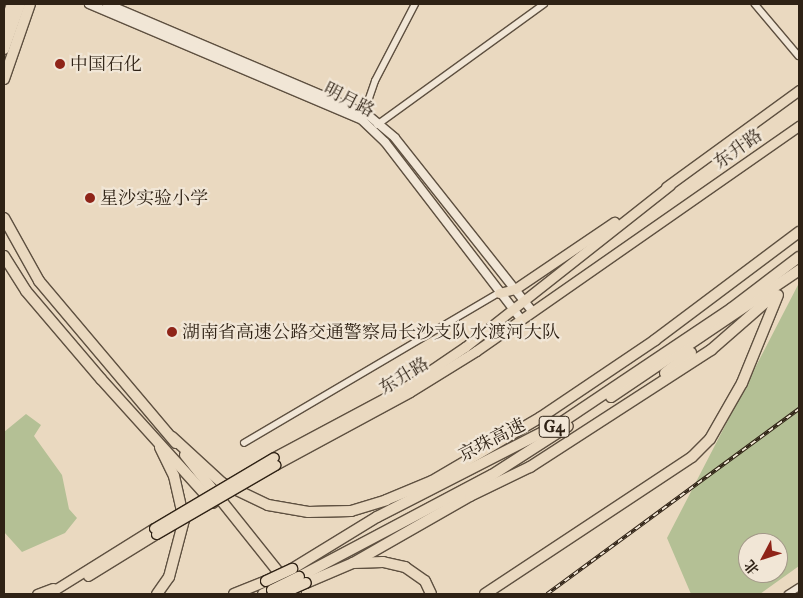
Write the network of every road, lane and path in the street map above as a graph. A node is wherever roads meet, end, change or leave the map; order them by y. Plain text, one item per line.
1 (12, 4) edge
2 (20, 4) edge
3 (30, 4) edge
4 (89, 4) edge
5 (107, 4) edge
6 (415, 4) edge
7 (544, 4) edge
8 (755, 4) edge
9 (4, 27) edge
10 (4, 50) edge
11 (799, 56) edge
12 (4, 79) edge
13 (799, 90) edge
14 (363, 116) junction
15 (380, 124) junction
16 (370, 126) junction
17 (799, 126) edge
18 (670, 184) junction
19 (4, 218) edge
20 (799, 232) edge
21 (4, 256) edge
22 (799, 257) edge
23 (799, 270) edge
24 (799, 275) edge
25 (783, 288) junction
26 (515, 289) junction
27 (499, 293) junction
28 (524, 301) junction
29 (514, 309) junction
30 (532, 311) junction
31 (737, 315) junction
32 (521, 319) junction
33 (602, 378) junction
34 (589, 429) junction
35 (155, 437) junction
36 (172, 437) junction
37 (244, 443) dead end
38 (275, 461) junction
39 (467, 471) junction
40 (460, 493) junction
41 (155, 531) junction
42 (353, 563) junction
43 (299, 577) junction
44 (63, 584) junction
45 (799, 587) edge
46 (274, 593) edge
47 (37, 594) edge
48 (48, 594) edge
49 (58, 594) edge
50 (157, 594) edge
51 (234, 594) edge
52 (288, 594) edge
53 (296, 594) edge
54 (431, 594) edge
55 (485, 594) edge
56 (788, 594) edge

1 - 9 highway
2 - 10 highway
3 - 12 highway
4 - 14 street, 明月路
5 - 14 street, 明月路
6 - 14 street
7 - 15 street
8 - 11 street
13 - 18 main road, 东升路
14 - 15 street, 明月路
14 - 16 street, 明月路
15 - 16 street
15 - 26 street, 明月路
16 - 27 street, 明月路
17 - 30 main road, 东升路
18 - 26 main road, 东升路
18 - 28 main road, 东升路
19 - 36 highway
20 - 33 highway
21 - 35 highway
22 - 39 highway, 京珠高速 / G4
23 - 31 highway, 京珠高速 / G4
24 - 25 highway
25 - 34 highway
25 - 55 highway
26 - 27 main road, 东升路
26 - 28 street, 明月路
27 - 29 street, 明月路
27 - 37 street
28 - 29 main road, 东升路
28 - 30 street, 明月路
29 - 32 street, 明月路
29 - 38 main road, 东升路
30 - 32 main road, 东升路
31 - 34 highway
31 - 40 highway, 京珠高速 / G4
32 - 38 main road, 东升路
33 - 36 highway
33 - 39 highway
34 - 40 highway
34 - 42 highway
35 - 50 highway
35 - 52 highway
36 - 53 highway
38 - 41 main road, 东升路, bridge
39 - 43 highway, 京珠高速 / G4
40 - 43 highway, 京珠高速 / G4
41 - 44 main road, 东升路
41 - 49 main road, 东升路
42 - 43 highway
42 - 54 highway
43 - 46 highway, 京珠高速 / G4, bridge
43 - 51 highway, 京珠高速 / G4, bridge
44 - 47 main road
44 - 48 main road, 东升路
45 - 56 street

